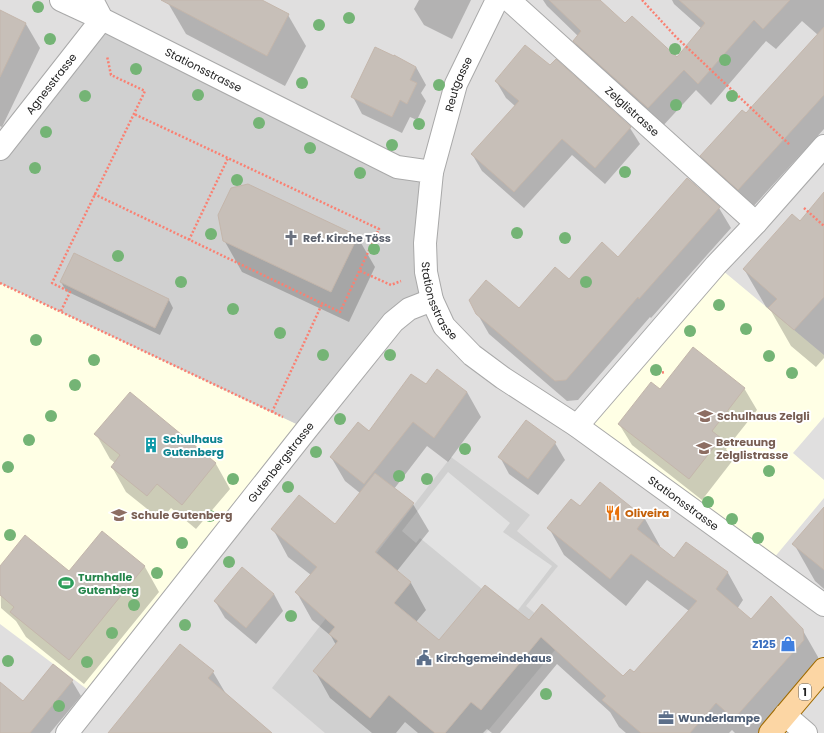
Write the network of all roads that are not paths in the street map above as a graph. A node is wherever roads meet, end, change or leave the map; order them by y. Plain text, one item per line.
1 (61, 0) edge
2 (92, 0) edge
3 (496, 0) edge
4 (509, 0) edge
5 (102, 19) junction
6 (8, 124) edge
7 (824, 146) edge
8 (0, 149) edge
9 (432, 172) junction
10 (756, 223) junction
11 (432, 300) junction
12 (577, 426) junction
13 (824, 605) edge
14 (824, 669) edge
15 (785, 716) junction
16 (67, 733) edge
17 (770, 733) edge
18 (806, 733) edge

1 - 5 street, Stationsstrasse
2 - 5 street
3 - 9 street, Reutgasse
4 - 10 street, Zelglistrasse
5 - 6 street, Agnesstrasse
5 - 9 street, Stationsstrasse
6 - 8 street, Agnesstrasse
7 - 10 street
9 - 11 street, Stationsstrasse
10 - 12 street
11 - 12 street, Stationsstrasse
11 - 16 street, Gutenbergstrasse
12 - 13 street, Stationsstrasse
14 - 15 main road, 1
15 - 17 main road, 1
15 - 18 street

